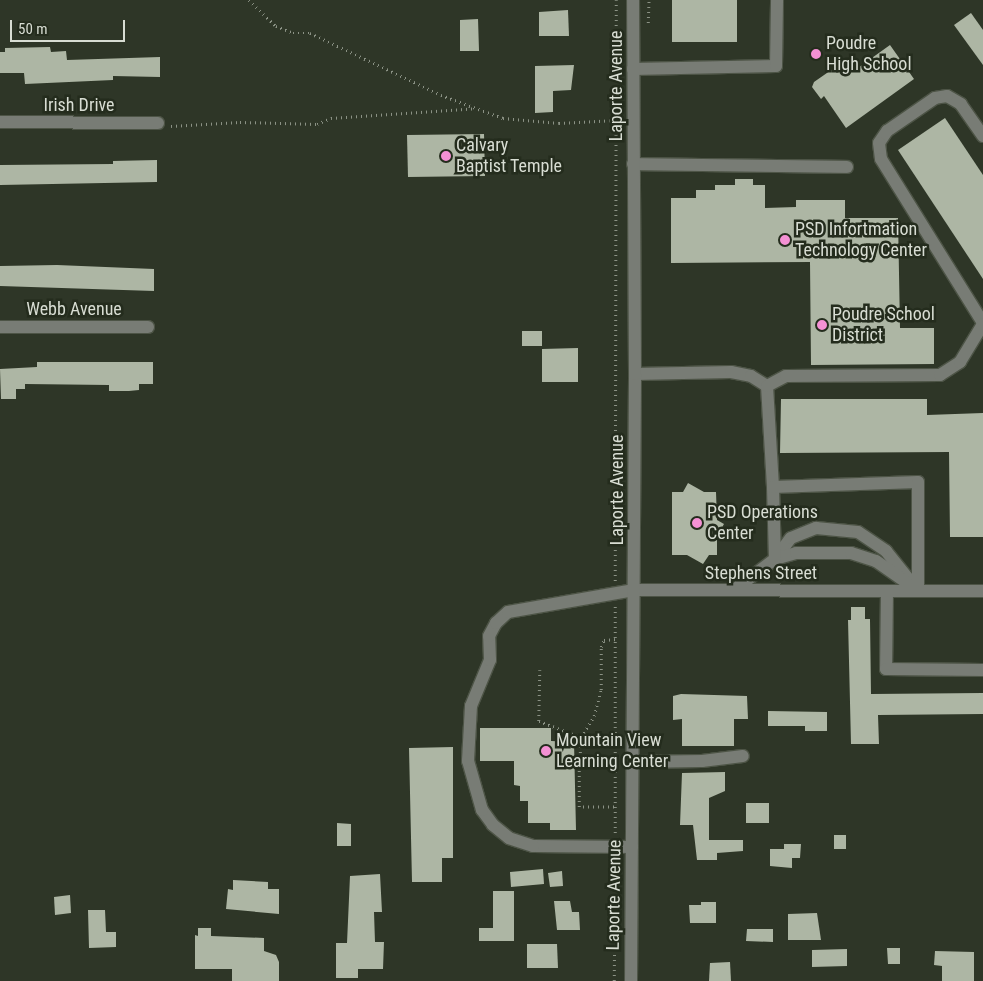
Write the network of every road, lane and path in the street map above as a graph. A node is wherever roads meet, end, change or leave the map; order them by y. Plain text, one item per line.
1 (249, 0) edge
2 (616, 0) edge
3 (633, 0) edge
4 (649, 0) edge
5 (777, 0) edge
6 (649, 21) dead end
7 (633, 69) junction
8 (477, 108) junction
9 (616, 120) junction
10 (634, 120) junction
11 (0, 122) edge
12 (158, 123) joint
13 (983, 136) edge
14 (634, 164) junction
15 (846, 167) dead end
16 (983, 323) edge
17 (148, 326) dead end
18 (0, 327) edge
19 (635, 374) junction
20 (767, 386) junction
21 (773, 486) junction
22 (775, 559) junction
23 (634, 590) junction
24 (734, 590) junction
25 (887, 591) junction
26 (918, 591) junction
27 (983, 591) edge
28 (615, 593) junction
29 (616, 640) junction
30 (540, 670) dead end
31 (983, 670) edge
32 (581, 737) junction
33 (743, 756) dead end
34 (634, 762) junction
35 (615, 807) junction
36 (615, 847) junction
37 (632, 847) junction
38 (614, 981) edge
39 (631, 981) edge

1 - 8 path
2 - 9 path
3 - 7 street, Laporte Avenue
4 - 6 path
5 - 7 street
7 - 10 street, Laporte Avenue
8 - 9 path
8 - 12 path
9 - 10 path
9 - 28 path
10 - 14 street, Laporte Avenue
11 - 12 street, Irish Drive
13 - 16 street
14 - 15 street
14 - 19 street, Laporte Avenue
16 - 20 street
17 - 18 street, Webb Avenue
19 - 20 street
19 - 23 street, Laporte Avenue
20 - 21 street
21 - 22 street
21 - 26 street
22 - 24 street
22 - 26 street
22 - 26 street
23 - 24 street, Stephens Street
23 - 28 street, Stephens Street
23 - 34 street, Laporte Avenue
24 - 25 street, Stephens Street
25 - 26 street, Stephens Street
25 - 31 street
26 - 27 street, Stephens Street
28 - 29 path
28 - 36 street, Stephens Street
29 - 32 path
29 - 35 path
30 - 32 path
32 - 35 path
33 - 34 street
34 - 37 street, Laporte Avenue
35 - 36 path
36 - 37 street, Stephens Street
36 - 38 path
37 - 39 street, Laporte Avenue

